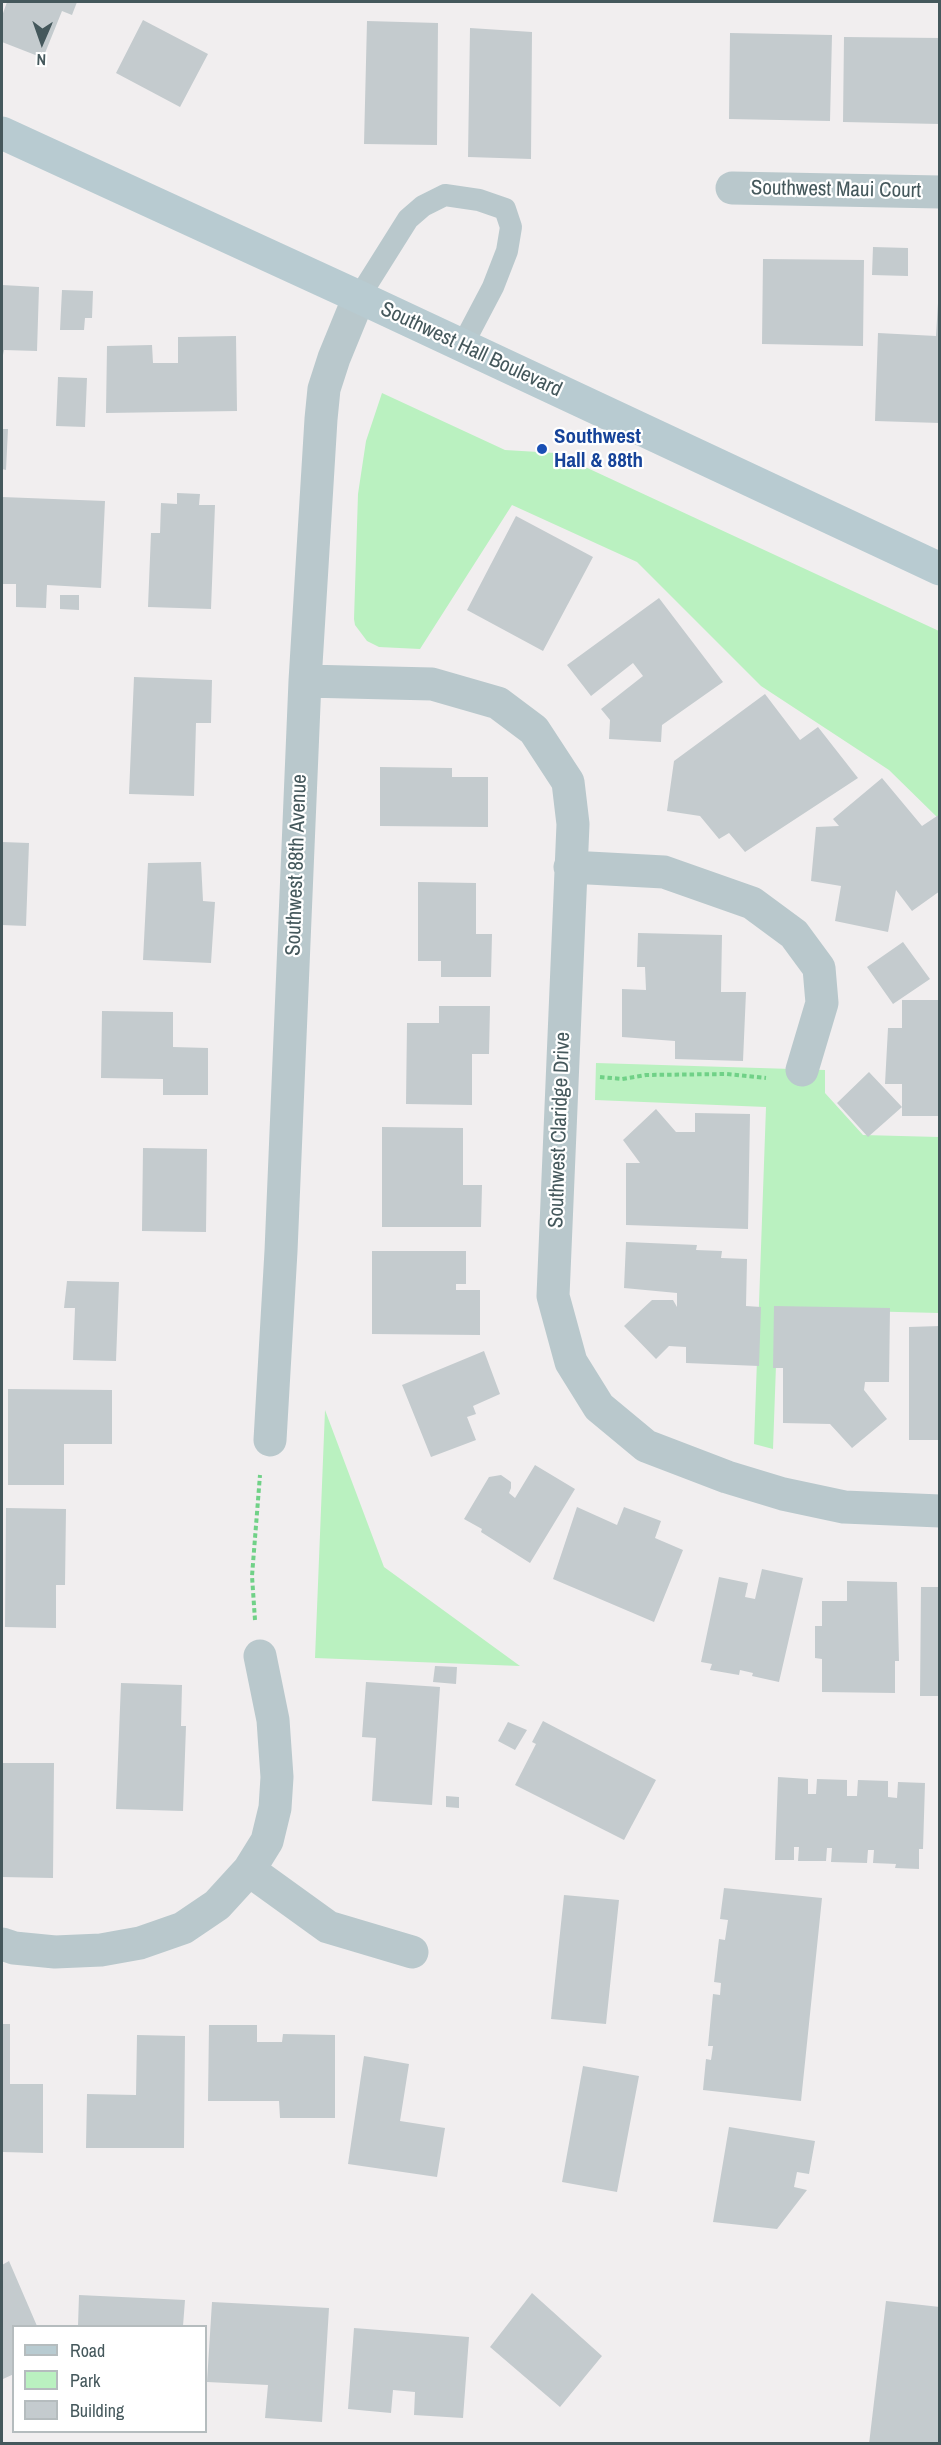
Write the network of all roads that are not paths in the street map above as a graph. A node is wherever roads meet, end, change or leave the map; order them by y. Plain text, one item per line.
1 (2, 133) edge
2 (732, 188) dead end
3 (939, 192) edge
4 (359, 297) junction
5 (462, 346) junction
6 (939, 569) edge
7 (305, 681) junction
8 (570, 867) junction
9 (802, 1070) road end
10 (270, 1440) road end
11 (939, 1512) edge
12 (260, 1656) road end
13 (249, 1870) junction
14 (2, 1944) edge
15 (412, 1952) dead end

1 - 4 main road, Southwest Hall Boulevard
2 - 3 street, Southwest Maui Court
4 - 5 main road, Southwest Hall Boulevard
4 - 5 lane
4 - 7 street, Southwest 88th Avenue
5 - 6 main road, Southwest Hall Boulevard
7 - 8 street, Southwest Claridge Drive
7 - 10 street, Southwest 88th Avenue
8 - 9 street
8 - 11 street, Southwest Claridge Drive
12 - 13 street
13 - 14 street
13 - 15 street

